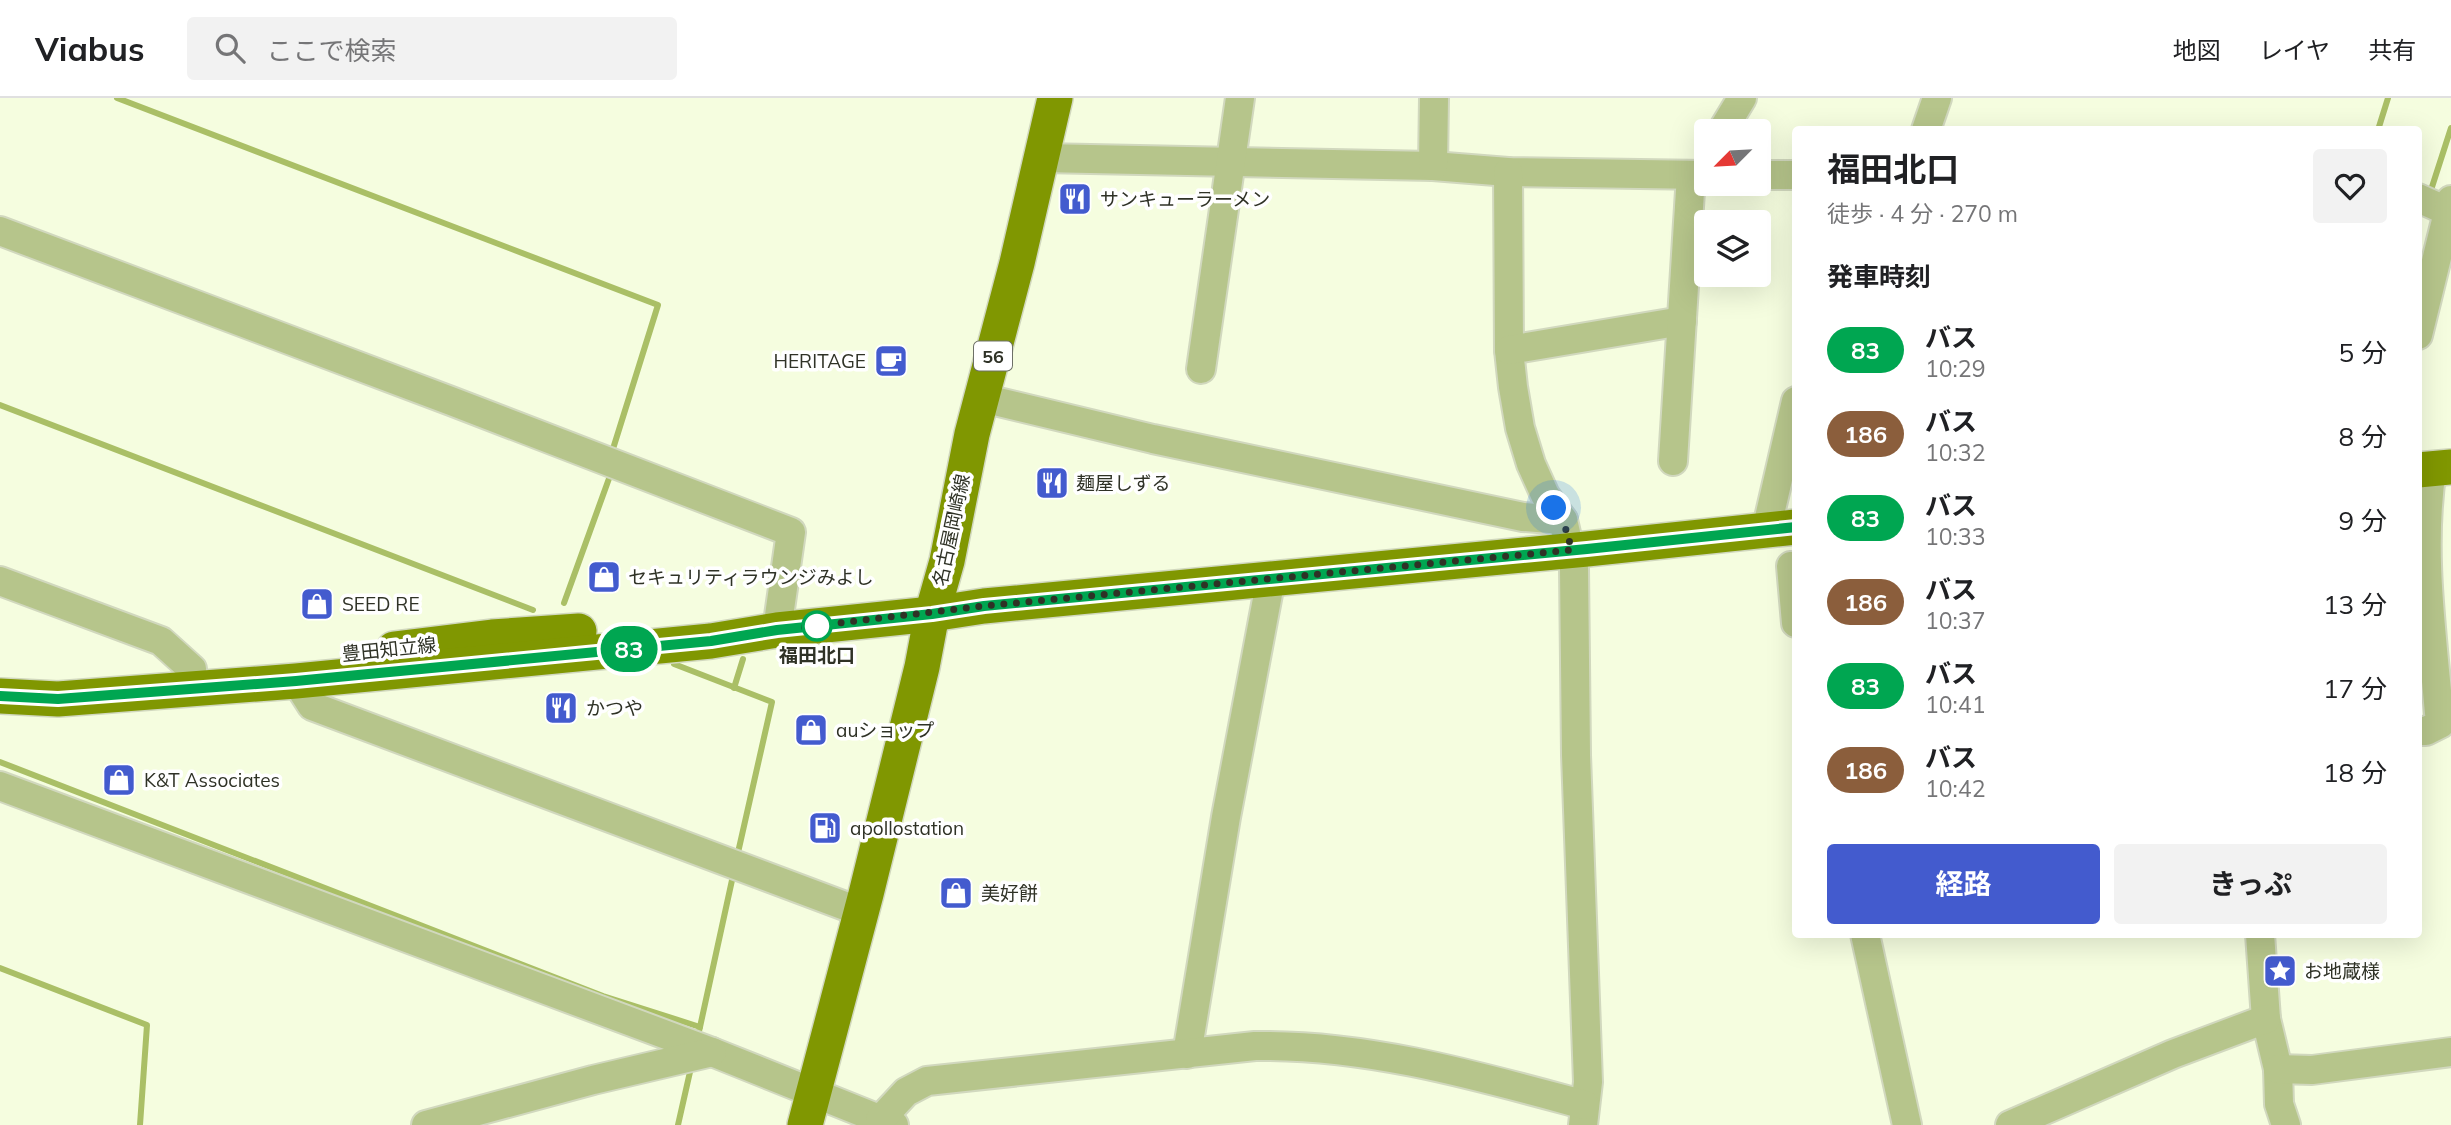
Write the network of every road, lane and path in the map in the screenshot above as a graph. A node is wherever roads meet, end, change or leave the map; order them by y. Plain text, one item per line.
1 (1055, 98) edge
2 (1240, 98) edge
3 (1434, 98) edge
4 (1742, 98) edge
5 (1937, 98) edge
6 (1729, 119) edge
7 (1927, 126) edge
8 (1042, 158) junction
9 (1231, 162) junction
10 (1433, 166) junction
11 (1694, 170) edge
12 (1508, 172) junction
13 (1771, 175) edge
14 (1792, 175) edge
15 (1697, 196) edge
16 (2422, 199) edge
17 (2449, 206) edge
18 (0, 231) edge
19 (2422, 318) edge
20 (1682, 321) junction
21 (1509, 350) junction
22 (1201, 369) dead end
23 (982, 398) junction
24 (1792, 440) edge
25 (1673, 461) dead end
26 (2434, 469) edge
27 (1783, 528) edge
28 (1567, 535) junction
29 (1792, 563) edge
30 (1271, 578) junction
31 (0, 581) edge
32 (932, 614) junction
33 (777, 630) junction
34 (192, 669) junction
35 (0, 677) edge
36 (296, 681) junction
37 (0, 696) edge
38 (2422, 730) edge
39 (0, 786) edge
40 (861, 912) junction
41 (1867, 938) edge
42 (2260, 938) edge
43 (2266, 1019) junction
44 (712, 1052) junction
45 (2451, 1052) edge
46 (1187, 1054) junction
47 (2278, 1069) junction
48 (813, 1092) junction
49 (1584, 1115) edge
50 (887, 1122) edge
51 (426, 1125) edge
52 (805, 1125) edge
53 (1907, 1125) edge
54 (2010, 1125) edge
55 (2286, 1125) edge

1 - 8 main road, 名古屋岡崎線 / 56
2 - 9 street
3 - 10 street
4 - 6 street
5 - 7 street
8 - 9 street
8 - 23 main road, 名古屋岡崎線 / 56
9 - 10 street
9 - 22 street
10 - 12 street
11 - 12 street
12 - 21 street
13 - 14 street
15 - 20 street
16 - 17 street
17 - 19 street
18 - 33 street
20 - 21 street
20 - 25 street
21 - 28 street
23 - 28 street
23 - 32 main road, 名古屋岡崎線 / 56
24 - 27 street
26 - 38 street
27 - 28 main road, 豊田知立線
27 - 29 street
28 - 30 main road, 豊田知立線
28 - 49 street
30 - 32 main road, 豊田知立線
30 - 46 street
31 - 34 street
32 - 33 main road, 豊田知立線
32 - 40 main road, 名古屋岡崎線 / 56
33 - 34 main road, 豊田知立線
33 - 36 main road, 豊田知立線
34 - 35 main road, 豊田知立線
36 - 37 main road, 豊田知立線
36 - 40 street
39 - 44 street
40 - 48 main road, 名古屋岡崎線 / 56
41 - 53 street
42 - 43 street
43 - 47 street
43 - 54 street
44 - 48 street
44 - 51 street
45 - 47 street
46 - 49 street
46 - 50 street
47 - 55 street
48 - 50 street
48 - 52 main road, 名古屋岡崎線 / 56

